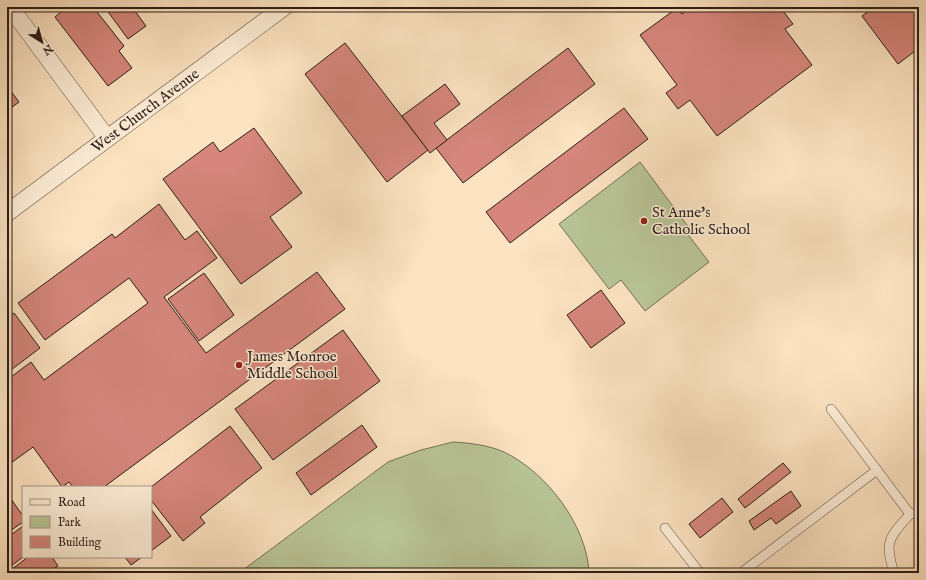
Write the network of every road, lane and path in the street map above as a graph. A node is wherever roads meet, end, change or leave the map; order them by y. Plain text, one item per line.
1 (10, 7) edge
2 (284, 7) edge
3 (107, 138) junction
4 (7, 213) edge
5 (831, 409) dead end
6 (877, 470) junction
7 (914, 514) edge
8 (665, 528) dead end
9 (700, 573) edge
10 (741, 573) edge
11 (894, 573) edge

1 - 3 street
2 - 3 street, West Church Avenue
3 - 4 street, West Church Avenue
5 - 6 lane
6 - 7 lane
6 - 10 lane
7 - 11 lane
8 - 9 lane

